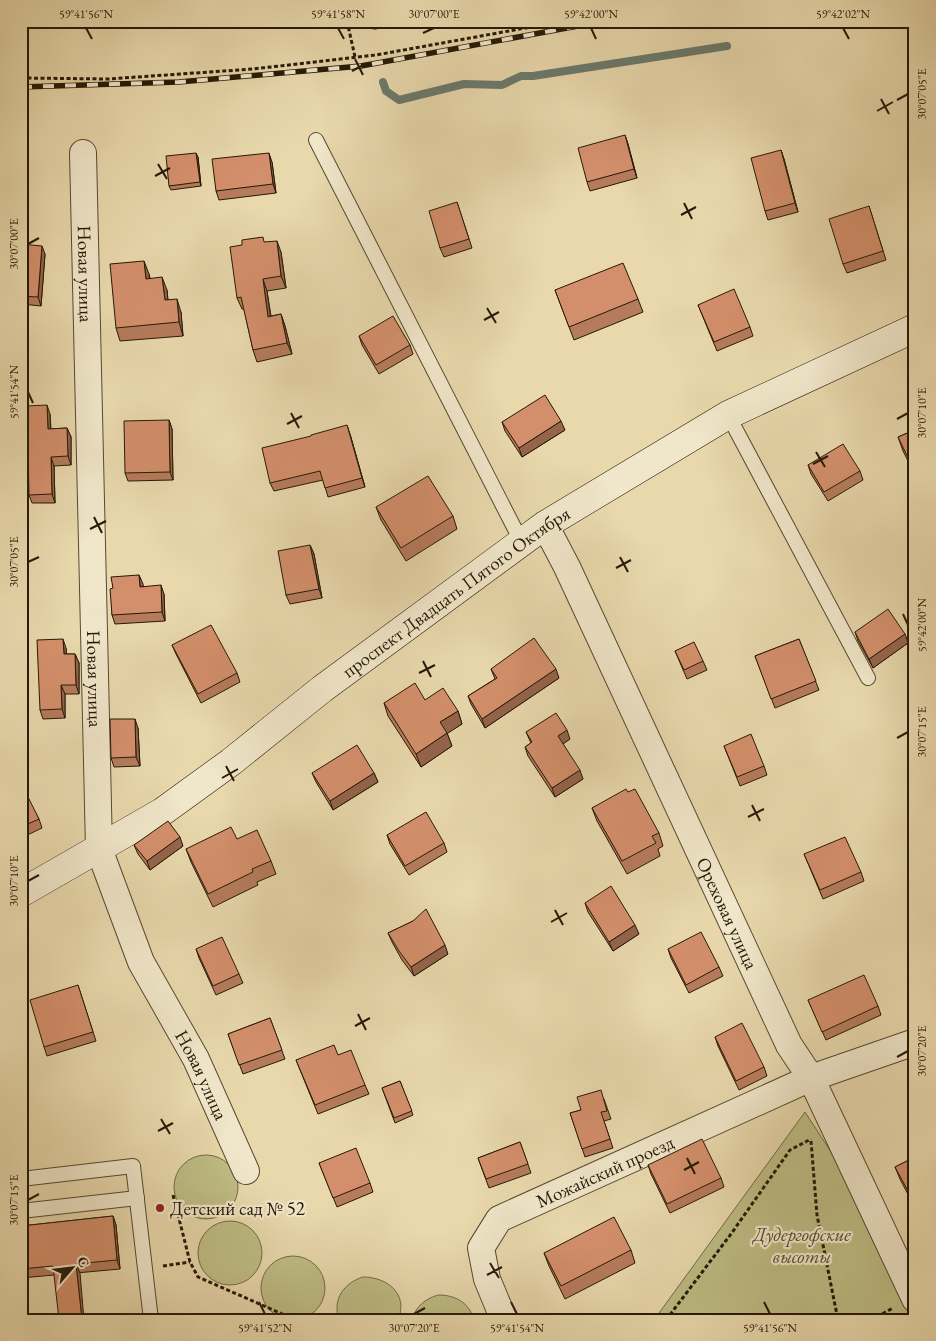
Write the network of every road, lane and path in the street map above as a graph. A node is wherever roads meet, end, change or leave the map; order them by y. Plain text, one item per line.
1 (347, 21) edge
2 (564, 21) edge
3 (355, 57) junction
4 (21, 78) edge
5 (316, 140) dead end
6 (83, 153) dead end
7 (915, 328) edge
8 (728, 415) junction
9 (545, 525) junction
10 (521, 542) junction
11 (868, 678) dead end
12 (98, 849) junction
13 (21, 893) edge
14 (915, 1042) edge
15 (811, 1078) junction
16 (811, 1130) dead end
17 (811, 1139) junction
18 (246, 1171) dead end
19 (21, 1179) edge
20 (173, 1196) dead end
21 (136, 1198) junction
22 (21, 1211) edge
23 (190, 1262) junction
24 (144, 1268) junction
25 (915, 1299) edge
26 (151, 1320) edge
27 (296, 1320) edge
28 (504, 1320) edge
29 (666, 1320) edge
30 (838, 1320) edge

1 - 3 path
2 - 3 path
3 - 4 path
5 - 10 lane
6 - 12 street, Новая улица
7 - 8 street, проспект Двадцать Пятого Октября
8 - 9 street, проспект Двадцать Пятого Октября
8 - 11 lane
9 - 10 street, проспект Двадцать Пятого Октября
9 - 15 street, Ореховая улица
10 - 12 street, проспект Двадцать Пятого Октября
12 - 13 street, проспект Двадцать Пятого Октября
12 - 18 street, Новая улица
14 - 15 street, Можайский проезд
15 - 25 street, Ореховая улица
15 - 28 street, Можайский проезд
16 - 17 path
17 - 29 path
17 - 30 path
19 - 21 lane
20 - 23 path
21 - 22 lane
21 - 24 lane
23 - 24 path
23 - 27 path
24 - 26 lane

